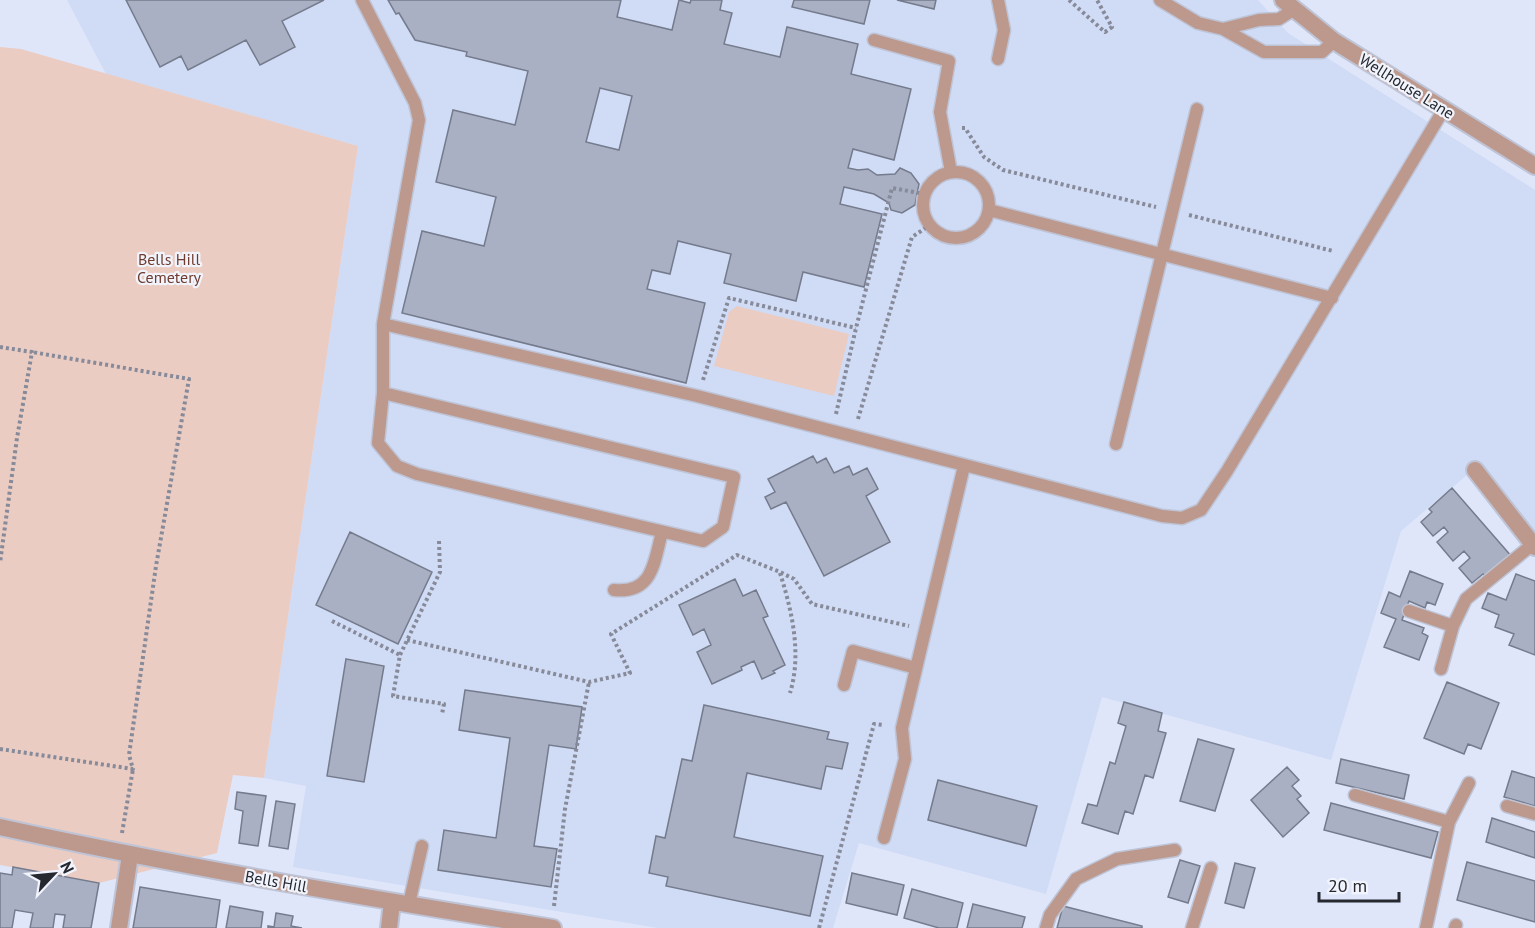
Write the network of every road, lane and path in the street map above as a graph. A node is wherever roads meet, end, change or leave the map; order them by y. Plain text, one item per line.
1 (362, 0) edge
2 (998, 0) edge
3 (1069, 0) edge
4 (1097, 0) edge
5 (1160, 0) edge
6 (1288, 5) edge
7 (1223, 29) junction
8 (874, 40) dead end
9 (1335, 41) junction
10 (998, 59) dead end
11 (1197, 109) dead end
12 (1444, 109) junction
13 (944, 133) junction
14 (1535, 165) edge
15 (951, 172) junction
16 (925, 194) junction
17 (989, 210) junction
18 (1173, 211) junction
19 (930, 225) junction
20 (1333, 250) dead end
21 (1161, 255) junction
22 (1332, 298) junction
23 (384, 324) junction
24 (856, 328) junction
25 (0, 347) edge
26 (32, 352) junction
27 (383, 393) junction
28 (698, 396) junction
29 (832, 432) junction
30 (852, 436) junction
31 (1116, 444) dead end
32 (964, 466) junction
33 (1475, 470) dead end
34 (662, 532) junction
35 (439, 541) dead end
36 (1534, 545) edge
37 (0, 563) edge
38 (780, 572) junction
39 (614, 590) dead end
40 (1409, 611) dead end
41 (332, 621) dead end
42 (1453, 626) junction
43 (925, 629) junction
44 (406, 640) junction
45 (400, 655) junction
46 (916, 668) junction
47 (1441, 669) dead end
48 (589, 682) junction
49 (844, 685) dead end
50 (790, 693) dead end
51 (442, 714) dead end
52 (874, 724) dead end
53 (0, 748) edge
54 (133, 769) junction
55 (1469, 783) dead end
56 (1355, 795) dead end
57 (1507, 806) dead end
58 (1535, 814) edge
59 (1449, 822) junction
60 (0, 827) edge
61 (884, 838) dead end
62 (422, 846) dead end
63 (1175, 850) dead end
64 (124, 854) junction
65 (1210, 868) dead end
66 (401, 903) junction
67 (119, 928) edge
68 (389, 928) edge
69 (552, 928) edge
70 (819, 928) edge
71 (1046, 928) edge
72 (1192, 928) edge
73 (1426, 928) edge

1 - 23 lane
2 - 10 lane
3 - 4 path
5 - 7 lane
6 - 7 lane
6 - 9 street, Wellhouse Lane
7 - 9 lane
8 - 13 lane
9 - 12 street, Wellhouse Lane
11 - 18 lane
12 - 14 street, Wellhouse Lane
12 - 22 lane
13 - 15 lane
13 - 18 path
15 - 16 lane
15 - 17 lane
16 - 19 lane
16 - 24 path
17 - 19 lane
17 - 21 lane
18 - 20 path
18 - 21 lane
19 - 30 path
21 - 22 lane
21 - 31 lane
22 - 32 lane
23 - 27 lane
23 - 28 lane
24 - 28 path
24 - 29 path
25 - 26 path
26 - 37 path
26 - 54 path
27 - 34 lane
27 - 34 lane
28 - 29 lane
29 - 30 lane
30 - 32 lane
32 - 43 lane
33 - 36 street
34 - 39 lane
35 - 44 path
36 - 42 lane
38 - 43 path
38 - 48 path
38 - 50 path
40 - 42 lane
41 - 45 path
42 - 47 lane
43 - 46 lane
44 - 45 path
44 - 48 path
45 - 51 path
46 - 49 lane
46 - 61 lane
48 - 69 path
52 - 70 path
53 - 54 path
54 - 64 path
55 - 59 lane
56 - 59 lane
57 - 58 lane
59 - 73 lane
60 - 64 street, Bells Hill
62 - 66 lane
63 - 71 lane
64 - 66 street, Bells Hill
64 - 67 street
65 - 72 lane
66 - 68 street
66 - 69 street, Bells Hill

